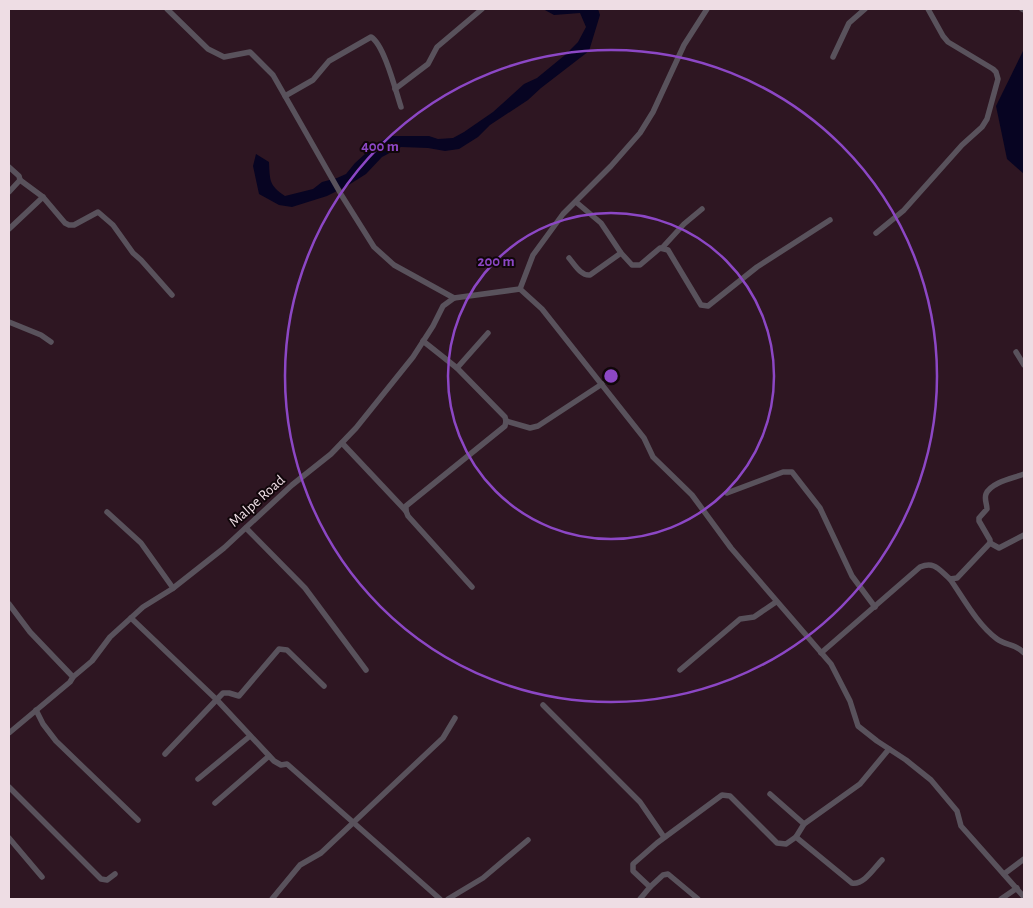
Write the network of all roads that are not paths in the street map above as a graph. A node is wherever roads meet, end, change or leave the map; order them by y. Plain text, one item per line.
1 (167, 9) edge
2 (482, 9) edge
3 (707, 9) edge
4 (865, 9) edge
5 (928, 9) edge
6 (833, 57) dead end
7 (395, 89) junction
8 (285, 96) junction
9 (401, 108) dead end
10 (9, 167) edge
11 (20, 180) junction
12 (9, 192) edge
13 (43, 197) junction
14 (576, 202) junction
15 (702, 209) dead end
16 (830, 220) dead end
17 (9, 229) edge
18 (876, 233) dead end
19 (662, 248) junction
20 (621, 253) junction
21 (569, 258) dead end
22 (520, 289) junction
23 (172, 296) dead end
24 (454, 298) junction
25 (9, 322) edge
26 (488, 333) dead end
27 (423, 341) junction
28 (51, 342) dead end
29 (1016, 352) dead end
30 (1024, 365) edge
31 (457, 368) junction
32 (602, 384) junction
33 (506, 421) junction
34 (342, 443) junction
35 (1024, 474) edge
36 (727, 493) dead end
37 (406, 511) junction
38 (107, 512) dead end
39 (246, 528) junction
40 (1024, 535) edge
41 (990, 543) junction
42 (950, 579) junction
43 (472, 587) dead end
44 (173, 588) junction
45 (776, 602) junction
46 (9, 604) edge
47 (874, 607) junction
48 (131, 618) junction
49 (1024, 653) edge
50 (821, 654) junction
51 (366, 670) dead end
52 (680, 670) dead end
53 (73, 676) junction
54 (324, 686) dead end
55 (218, 700) junction
56 (543, 705) dead end
57 (36, 710) junction
58 (456, 718) dead end
59 (9, 733) edge
60 (250, 736) junction
61 (889, 749) junction
62 (165, 754) dead end
63 (269, 756) junction
64 (198, 779) dead end
65 (9, 787) edge
66 (770, 794) dead end
67 (215, 803) dead end
68 (138, 820) dead end
69 (354, 822) junction
70 (804, 824) junction
71 (796, 836) junction
72 (664, 837) junction
73 (9, 838) edge
74 (528, 840) dead end
75 (1024, 859) edge
76 (882, 860) dead end
77 (115, 874) dead end
78 (1004, 874) junction
79 (42, 877) dead end
80 (650, 888) junction
81 (1017, 888) junction
82 (1024, 897) edge
83 (272, 899) edge
84 (440, 899) edge
85 (448, 899) edge
86 (640, 899) edge
87 (698, 899) edge
88 (1001, 899) edge

1 - 8 street
2 - 7 street
3 - 14 street
4 - 6 street
5 - 18 street
7 - 8 street
7 - 9 street
8 - 24 street
10 - 11 street
11 - 12 street
11 - 13 street
13 - 17 street
13 - 23 street
14 - 20 street
14 - 22 street
15 - 19 street
16 - 19 street
19 - 20 street
20 - 21 street
22 - 24 street
22 - 32 street
24 - 27 street, Malpe Road
25 - 28 street
26 - 31 street
27 - 31 street
27 - 34 street, Malpe Road
29 - 30 street
31 - 33 street
32 - 33 street
32 - 45 street
33 - 37 street
34 - 37 street
34 - 39 street, Malpe Road
35 - 41 street
36 - 47 street
37 - 43 street
38 - 44 street
39 - 44 street, Malpe Road
39 - 51 street
40 - 41 street
41 - 42 street
42 - 47 street
42 - 49 street
44 - 48 street, Malpe Road
45 - 50 street
45 - 52 street
46 - 53 street
47 - 50 street
48 - 53 street, Malpe Road
48 - 55 street
50 - 61 street
53 - 57 street, Malpe Road
54 - 55 street
55 - 60 street
55 - 62 street
56 - 72 street
57 - 59 street, Malpe Road
57 - 68 street
58 - 69 street
60 - 63 street
60 - 64 street
61 - 70 street
61 - 78 street
63 - 67 street
63 - 69 street
65 - 77 street
66 - 70 street
69 - 83 street
69 - 84 street
70 - 71 street
71 - 72 street
71 - 76 street
72 - 80 street
73 - 79 street
74 - 85 street
75 - 78 street
78 - 81 street
80 - 86 street
80 - 87 street
81 - 82 street
81 - 88 street

